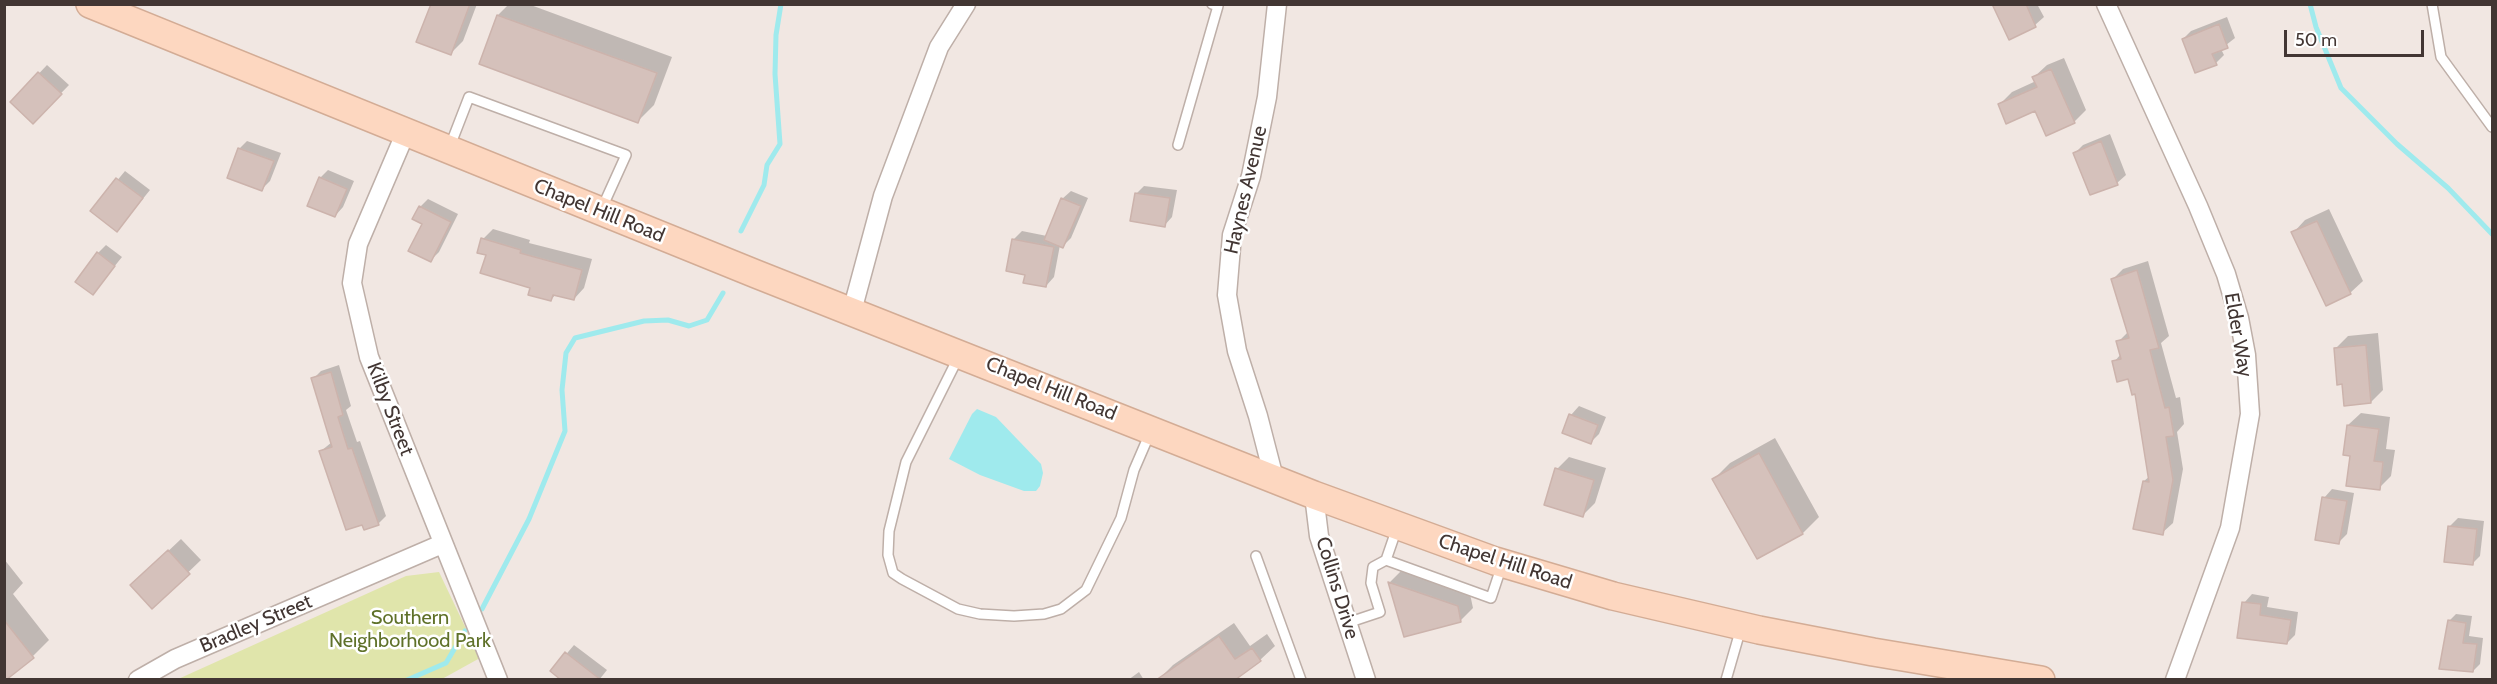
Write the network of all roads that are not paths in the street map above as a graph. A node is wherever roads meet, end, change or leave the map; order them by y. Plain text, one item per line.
1 (90, 4) edge
2 (966, 4) edge
3 (1212, 4) edge
4 (1277, 4) edge
5 (2106, 4) edge
6 (2432, 4) edge
7 (2493, 127) edge
8 (405, 134) junction
9 (1178, 145) dead end
10 (448, 151) junction
11 (601, 212) junction
12 (852, 311) junction
13 (960, 353) junction
14 (1152, 429) junction
15 (1274, 478) junction
16 (1314, 495) junction
17 (1397, 526) junction
18 (442, 544) junction
19 (1256, 556) dead end
20 (1386, 560) junction
21 (1502, 564) junction
22 (1347, 623) junction
23 (1742, 626) junction
24 (138, 680) edge
25 (498, 680) edge
26 (1300, 680) edge
27 (1366, 680) edge
28 (1726, 680) edge
29 (2041, 680) edge
30 (2175, 680) edge

1 - 8 main road, Chapel Hill Road
2 - 12 street
3 - 9 lane
4 - 15 street, Haynes Avenue
5 - 30 street, Elder Way
6 - 7 lane
8 - 10 main road, Chapel Hill Road
8 - 18 street, Kilby Street
10 - 11 main road, Chapel Hill Road
10 - 11 lane
11 - 12 main road, Chapel Hill Road
12 - 13 main road, Chapel Hill Road
13 - 14 main road, Chapel Hill Road
13 - 14 lane
14 - 15 main road, Chapel Hill Road
15 - 16 main road, Chapel Hill Road
16 - 17 main road, Chapel Hill Road
16 - 22 street, Collins Drive
17 - 20 lane
17 - 21 main road, Chapel Hill Road
18 - 24 street, Bradley Street
18 - 25 street, Kilby Street
19 - 26 lane
20 - 21 lane
20 - 22 lane
21 - 23 main road, Chapel Hill Road
22 - 27 street, Collins Drive
23 - 28 lane
23 - 29 main road, Chapel Hill Road

